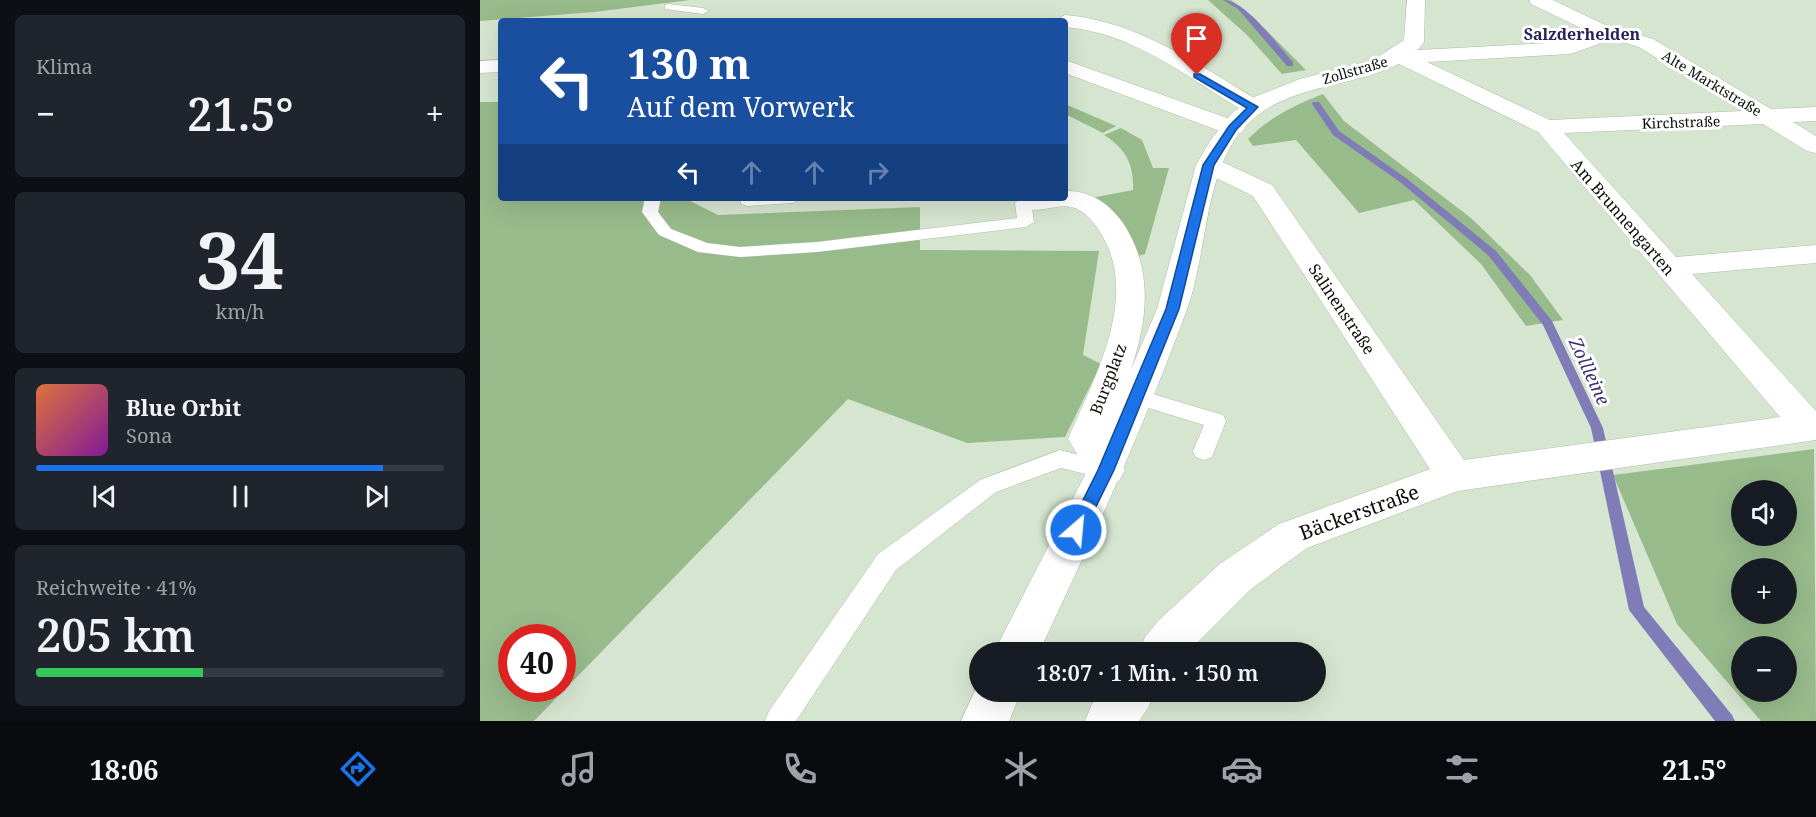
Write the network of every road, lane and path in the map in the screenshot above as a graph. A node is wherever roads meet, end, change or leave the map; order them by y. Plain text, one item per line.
1 (1416, 0) edge
2 (1538, 0) edge
3 (669, 7) dead end
4 (703, 11) dead end
5 (1068, 21) edge
6 (1596, 28) junction
7 (1400, 57) junction
8 (498, 66) edge
9 (480, 67) edge
10 (1068, 67) edge
11 (1253, 107) junction
12 (1816, 114) edge
13 (1772, 118) junction
14 (1546, 127) junction
15 (1233, 128) junction
16 (1816, 146) edge
17 (1209, 165) junction
18 (1068, 200) edge
19 (652, 201) edge
20 (1056, 201) edge
21 (1037, 203) joint
22 (1816, 254) edge
23 (1666, 267) junction
24 (1136, 397) junction
25 (1812, 426) edge
26 (1204, 451) dead end
27 (1106, 470) junction
28 (1455, 476) junction
29 (1021, 642) edge
30 (1169, 642) edge
31 (994, 702) edge
32 (1124, 702) edge
33 (779, 721) edge
34 (985, 721) edge
35 (1109, 721) edge

1 - 7 street, Zollstraße
2 - 6 street, Alte Marktstraße
3 - 4 lane
5 - 11 street
6 - 7 street
6 - 13 street, Alte Marktstraße
7 - 11 street, Zollstraße
7 - 14 street, Am Brunnengarten
8 - 9 street
10 - 15 street
11 - 15 street
12 - 13 street, Kirchstraße
13 - 14 street, Kirchstraße
13 - 16 street, Alte Marktstraße
14 - 23 street, Am Brunnengarten
15 - 17 street
17 - 24 street
17 - 28 street, Salinenstraße
18 - 27 street, Burgplatz
19 - 21 lane
20 - 21 street, Burgplatz
22 - 23 street
23 - 25 street, Am Brunnengarten
24 - 26 lane
24 - 27 street
25 - 28 street, Bäckerstraße
27 - 29 street
27 - 33 lane
28 - 30 street, Bäckerstraße
31 - 34 street
32 - 35 street

